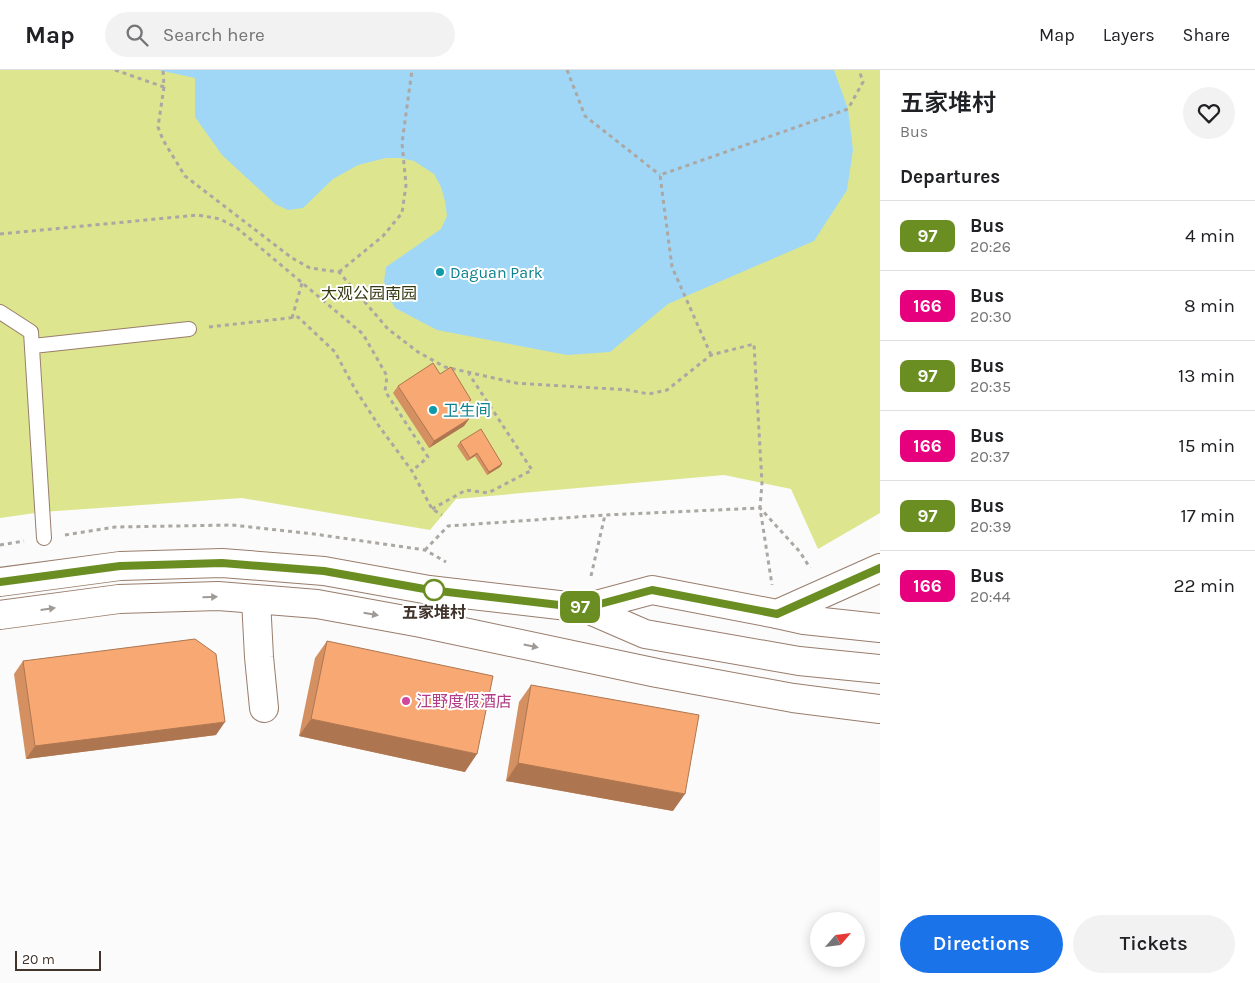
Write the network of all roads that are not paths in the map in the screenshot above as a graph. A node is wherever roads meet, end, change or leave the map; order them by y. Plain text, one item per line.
1 (0, 312) edge
2 (189, 329) road end
3 (33, 346) junction
4 (44, 538) dead end
5 (880, 568) edge
6 (0, 582) edge
7 (256, 600) junction
8 (585, 608) junction
9 (777, 614) junction
10 (0, 615) edge
11 (880, 628) edge
12 (880, 669) edge
13 (264, 708) dead end
14 (880, 709) edge

1 - 3 lane
2 - 3 lane
3 - 4 lane
5 - 9 street
6 - 8 street
10 -> 7 street
7 - 13 street
7 -> 14 street
8 - 9 street
8 - 12 street
9 - 11 street

